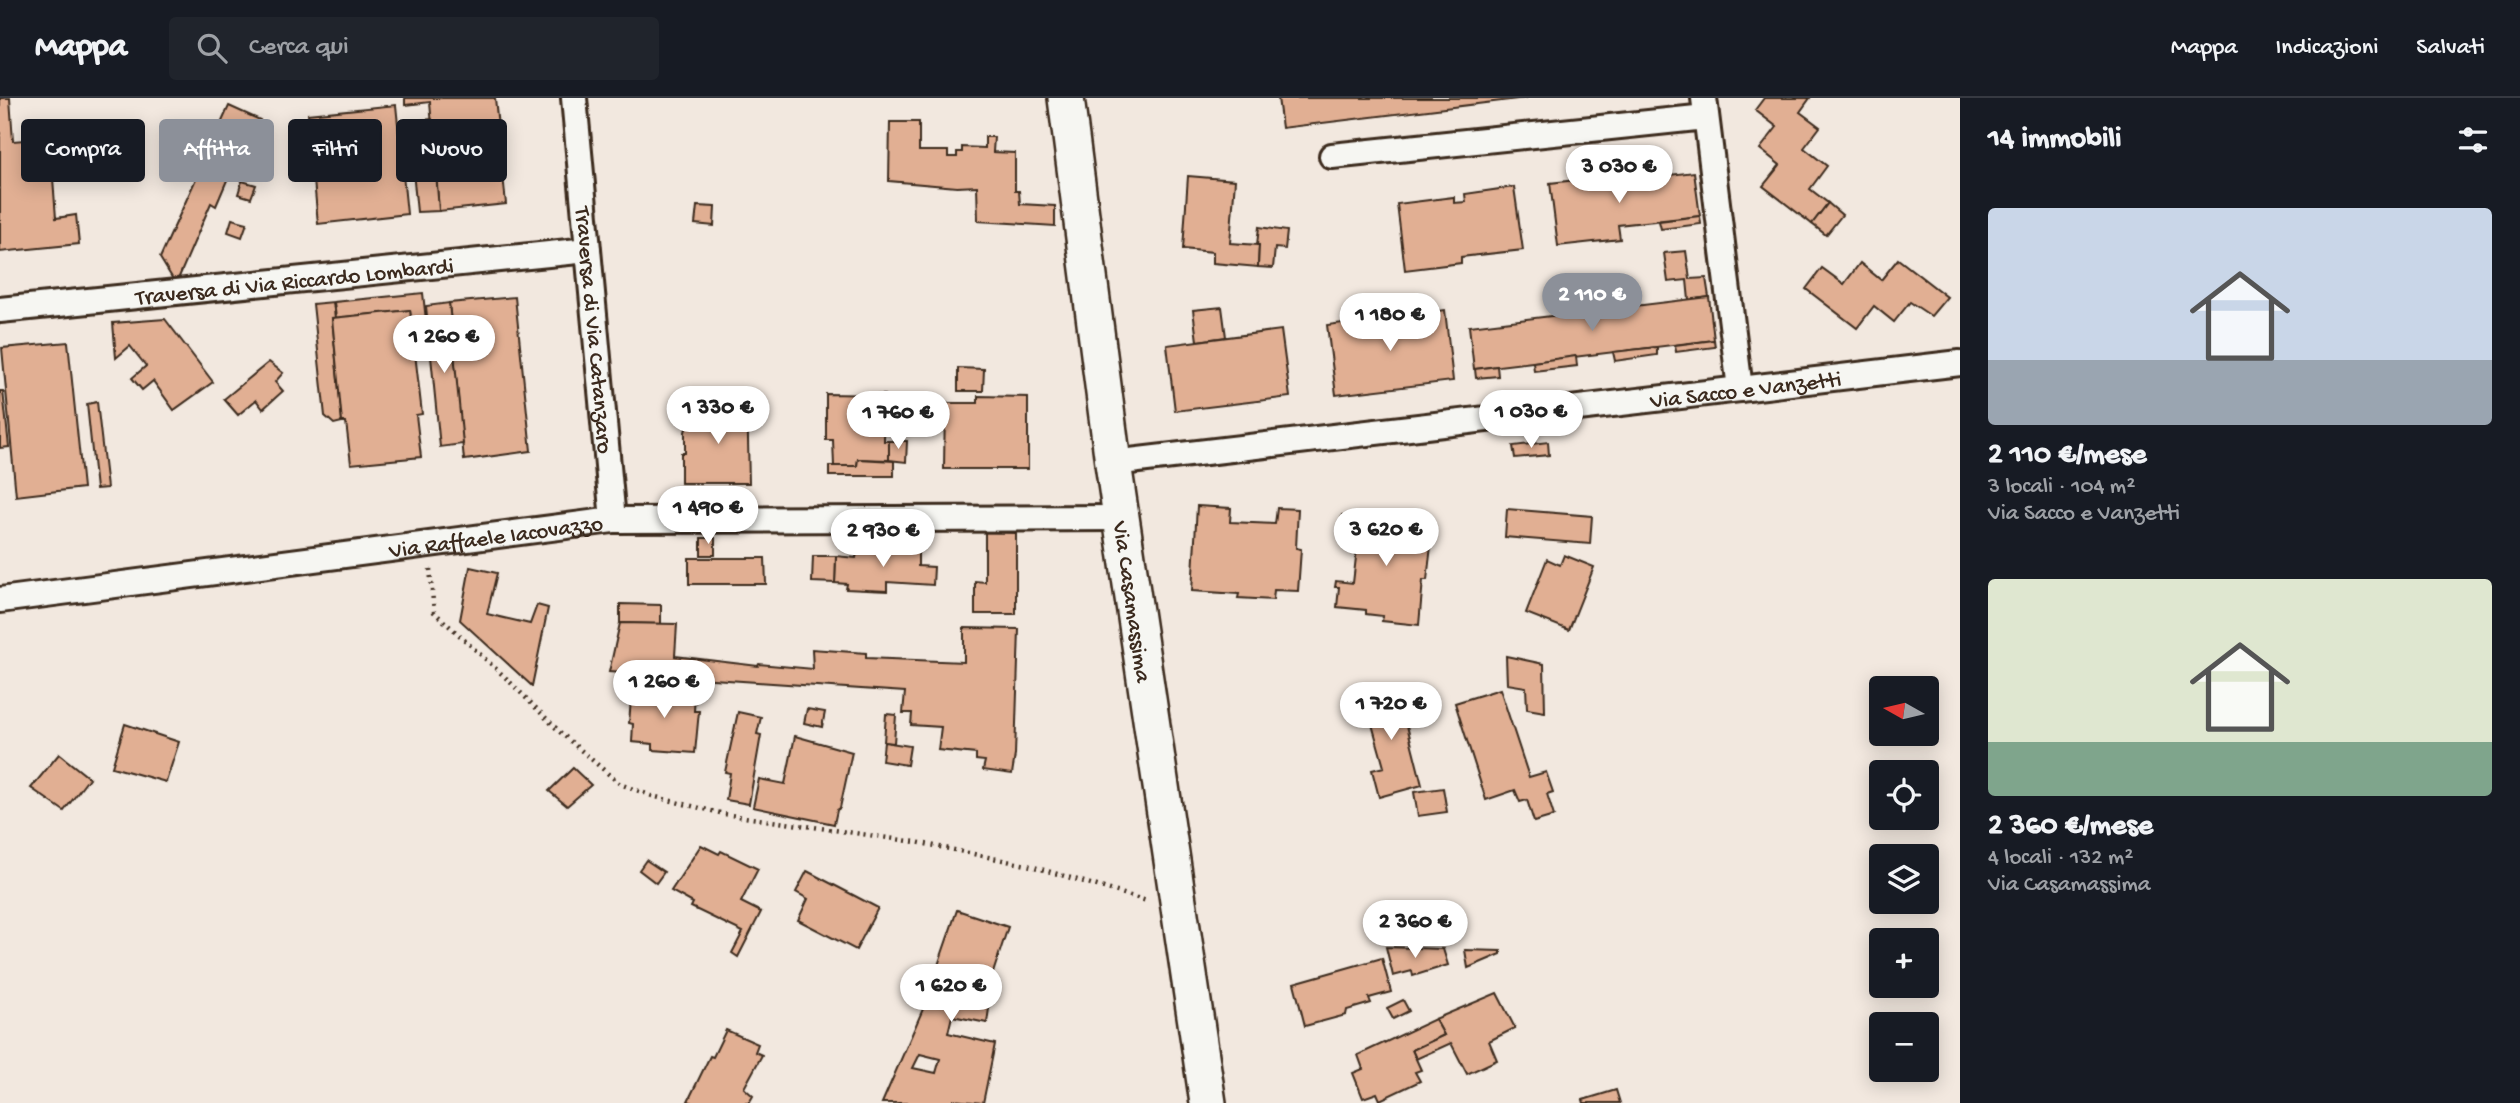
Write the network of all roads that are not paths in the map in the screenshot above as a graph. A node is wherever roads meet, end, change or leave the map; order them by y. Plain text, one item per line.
1 (574, 98) edge
2 (1066, 98) edge
3 (1705, 108) edge
4 (1332, 156) dead end
5 (588, 250) junction
6 (0, 310) edge
7 (1960, 363) edge
8 (1740, 389) junction
9 (1113, 463) junction
10 (1122, 517) junction
11 (613, 520) junction
12 (0, 600) edge
13 (1208, 1103) edge

1 - 5 street, Traversa di Via Catanzaro
2 - 9 main road, Via Casamassima
3 - 4 street
3 - 8 street
5 - 6 street, Traversa di Via Riccardo Lombardi
5 - 11 street, Traversa di Via Catanzaro
7 - 8 street, Via Sacco e Vanzetti
8 - 9 street, Via Sacco e Vanzetti
9 - 10 main road, Via Casamassima
10 - 11 street, Via Raffaele Iacovazzo
10 - 13 main road, Via Casamassima
11 - 12 street, Via Raffaele Iacovazzo

